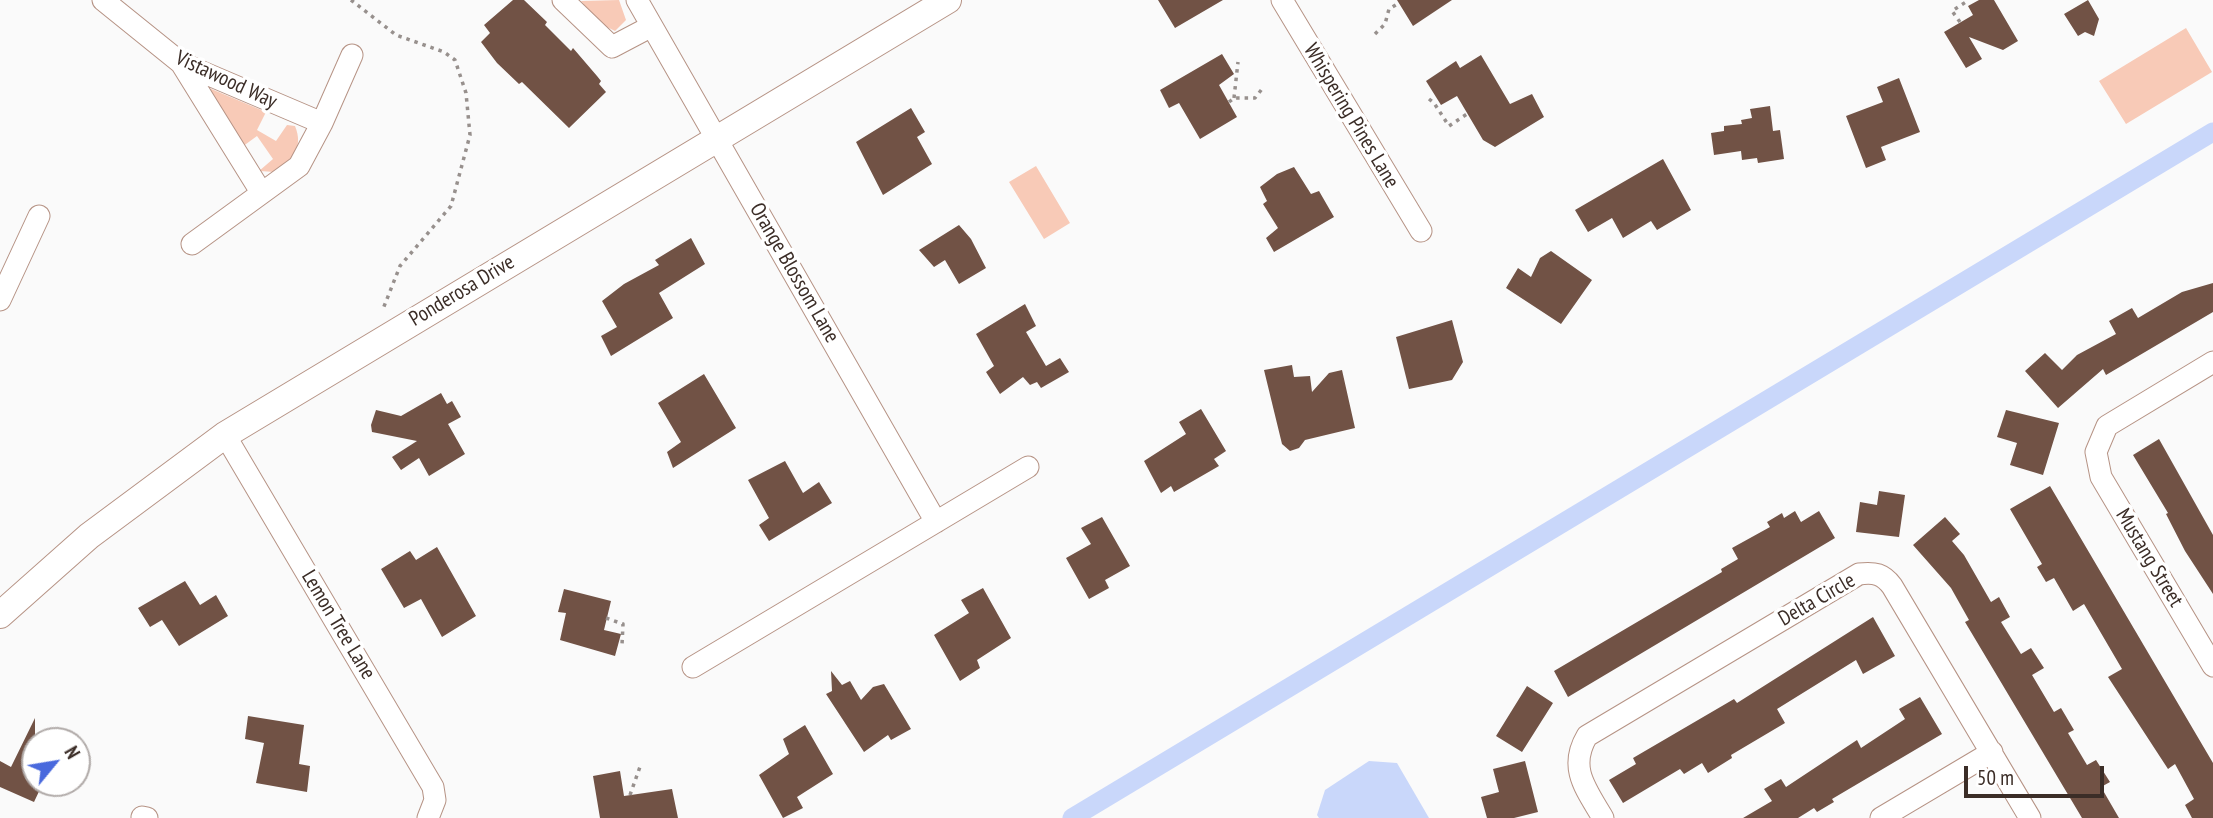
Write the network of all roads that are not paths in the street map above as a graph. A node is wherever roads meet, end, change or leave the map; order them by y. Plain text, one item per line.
1 (103, 0) edge
2 (563, 0) edge
3 (637, 0) edge
4 (948, 0) edge
5 (1282, 0) edge
6 (650, 27) junction
7 (352, 55) dead end
8 (181, 63) junction
9 (322, 123) junction
10 (717, 138) junction
11 (261, 192) junction
12 (40, 216) dead end
13 (1421, 232) dead end
14 (192, 244) dead end
15 (2, 293) edge
16 (2213, 362) edge
17 (225, 435) junction
18 (1028, 467) dead end
19 (936, 522) junction
20 (0, 615) edge
21 (2213, 666) edge
22 (693, 667) dead end
23 (1992, 752) junction
24 (428, 818) edge
25 (1603, 818) edge
26 (1881, 818) edge
27 (2030, 818) edge

1 - 8 street, Vistawood Way
2 - 6 street
3 - 6 street, Orange Blossom Lane
4 - 10 street, Ponderosa Drive
5 - 13 street, Whispering Pines Lane
6 - 10 street, Orange Blossom Lane
7 - 9 street
8 - 9 street, Vistawood Way
8 - 11 street
9 - 11 street
10 - 17 street, Ponderosa Drive
10 - 19 street, Orange Blossom Lane
11 - 14 street
12 - 15 street
16 - 21 street, Mustang Street
17 - 20 street, Ponderosa Drive
17 - 24 street, Lemon Tree Lane
18 - 19 street
19 - 22 street
23 - 25 street, Delta Circle
23 - 26 street
23 - 27 street, Delta Circle

